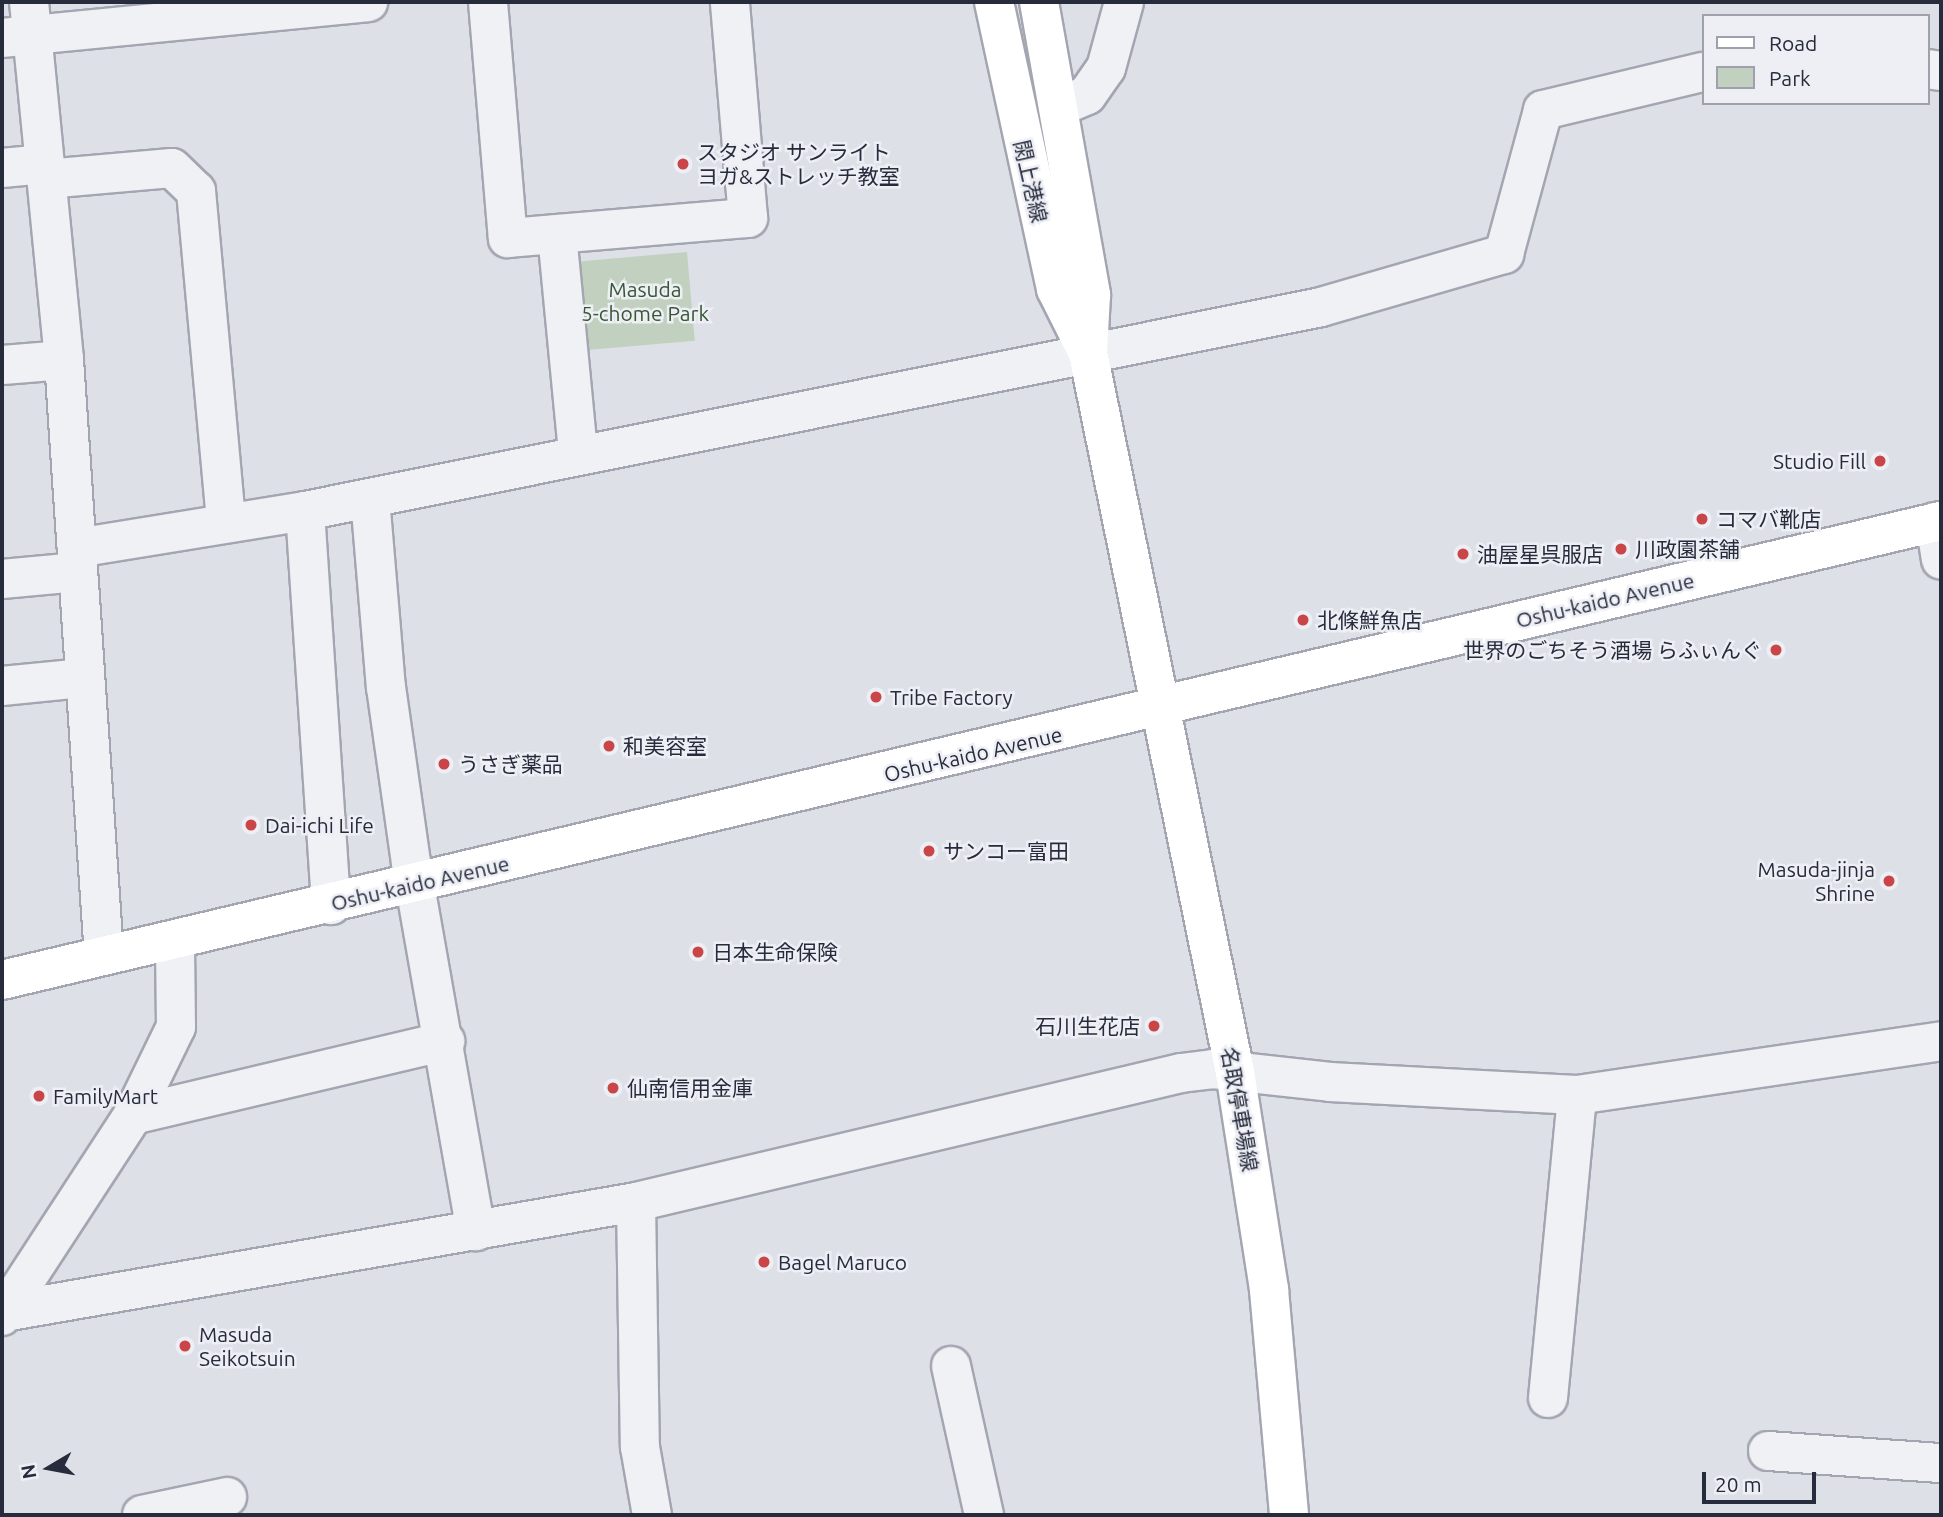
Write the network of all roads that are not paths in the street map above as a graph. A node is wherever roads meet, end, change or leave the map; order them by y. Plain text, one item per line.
1 (368, 2) edge
2 (488, 2) edge
3 (730, 2) edge
4 (994, 2) edge
5 (1039, 2) edge
6 (1124, 2) edge
7 (21, 25) edge
8 (1702, 72) edge
9 (1059, 107) junction
10 (2, 168) edge
11 (45, 171) junction
12 (557, 234) junction
13 (1088, 353) junction
14 (64, 360) junction
15 (2, 366) edge
16 (578, 452) junction
17 (370, 498) junction
18 (305, 511) junction
19 (1938, 522) edge
20 (226, 523) junction
21 (78, 560) junction
22 (1941, 561) edge
23 (2, 579) edge
24 (82, 678) junction
25 (2, 686) edge
26 (1162, 708) junction
27 (414, 884) junction
28 (331, 905) junction
29 (175, 941) junction
30 (104, 956) junction
31 (2, 980) edge
32 (445, 1041) junction
33 (1941, 1041) edge
34 (1235, 1072) junction
35 (1577, 1095) junction
36 (133, 1115) junction
37 (636, 1202) junction
38 (476, 1231) junction
39 (3, 1314) edge
40 (951, 1366) dead end
41 (1548, 1398) dead end
42 (1769, 1451) dead end
43 (1941, 1463) edge
44 (227, 1497) dead end
45 (142, 1515) edge
46 (652, 1515) edge
47 (984, 1515) edge
48 (1289, 1515) edge

1 - 7 street
2 - 12 street
3 - 12 street
4 - 13 main road, 閖上港線
5 - 9 main road, 閖上港線
6 - 9 street
7 - 11 street
8 - 13 street
9 - 13 main road, 閖上港線
10 - 11 street
11 - 14 street
11 - 20 street
12 - 16 street
13 - 16 street
13 - 26 main road, 閖上港線
14 - 15 street
14 - 21 street
16 - 17 street
17 - 18 street
17 - 27 street
18 - 20 street
18 - 28 street
19 - 22 street
19 - 26 main road, Oshu-kaido Avenue
20 - 21 street
21 - 23 street
21 - 24 street
24 - 25 street
24 - 30 street
26 - 27 main road, Oshu-kaido Avenue
26 - 34 main road, 名取停車場線
27 - 28 main road, Oshu-kaido Avenue
27 - 32 street
28 - 29 main road, Oshu-kaido Avenue
29 - 30 main road, Oshu-kaido Avenue
29 - 36 street
30 - 31 main road, Oshu-kaido Avenue
32 - 36 street
32 - 38 street
33 - 35 street
34 - 35 street
34 - 37 street
34 - 48 main road, 名取停車場線
35 - 41 street
36 - 39 street
37 - 38 street
37 - 46 street
38 - 39 street
40 - 47 street
42 - 43 street
44 - 45 street

